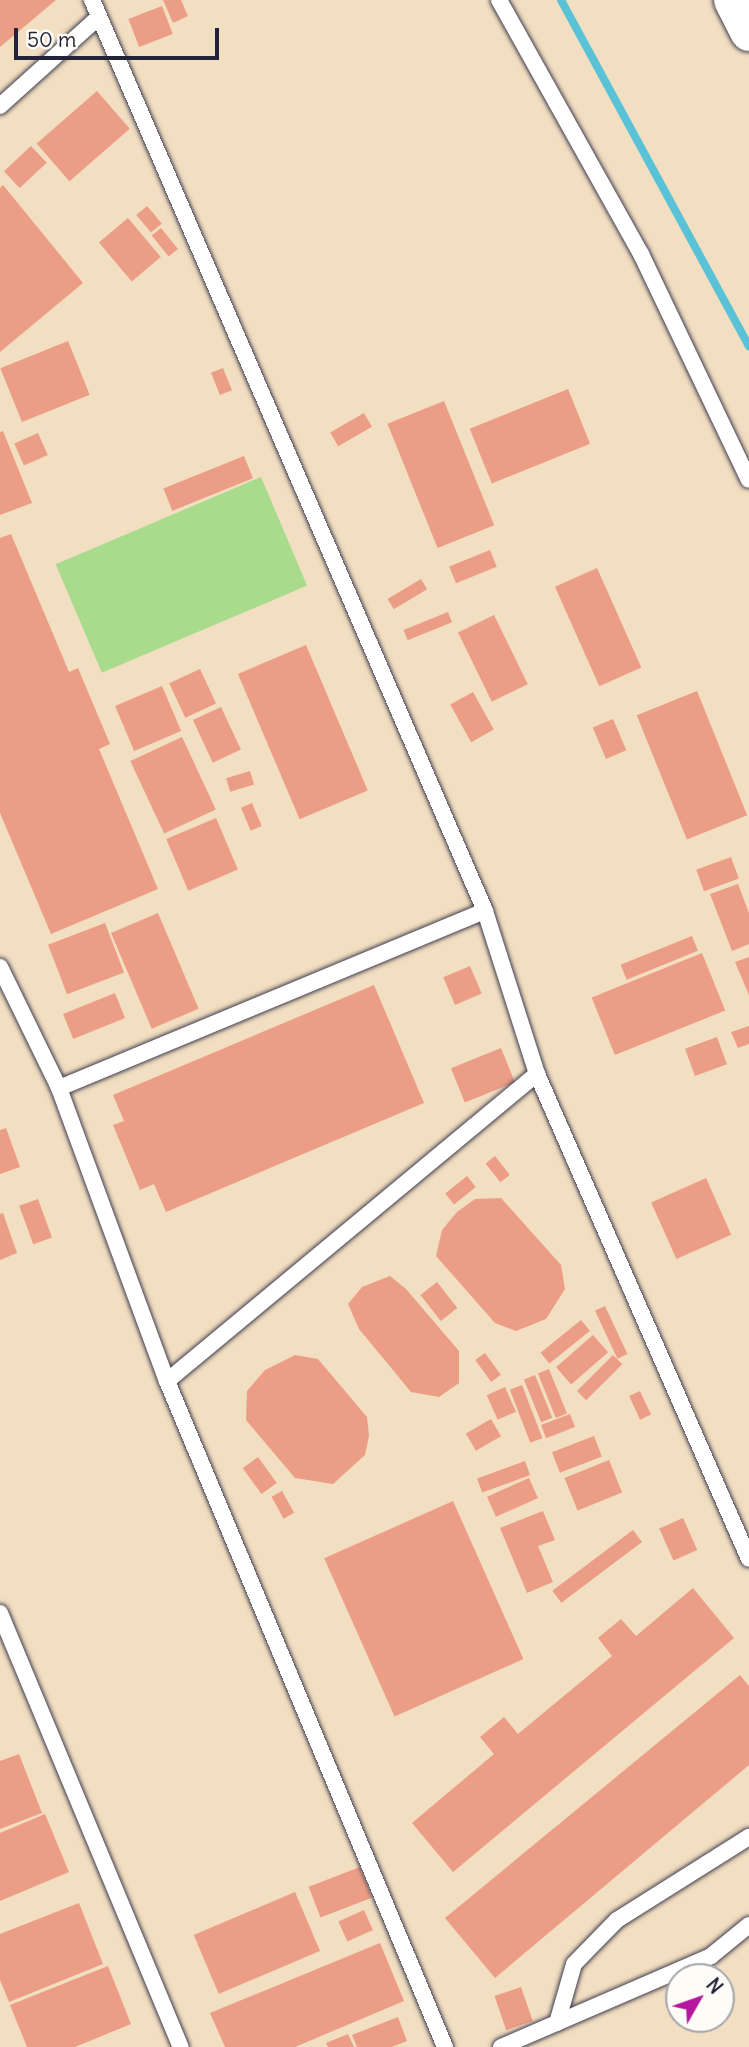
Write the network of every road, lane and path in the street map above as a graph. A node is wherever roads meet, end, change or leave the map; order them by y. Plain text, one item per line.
1 (92, 0) edge
2 (499, 0) edge
3 (733, 0) edge
4 (99, 17) junction
5 (749, 32) edge
6 (0, 106) edge
7 (749, 480) edge
8 (485, 911) junction
9 (0, 967) edge
10 (537, 1074) junction
11 (59, 1088) junction
12 (167, 1381) junction
13 (749, 1559) edge
14 (0, 1613) edge
15 (749, 1837) edge
16 (749, 1925) edge
17 (557, 2022) junction
18 (181, 2047) edge
19 (445, 2047) edge
20 (501, 2047) edge

1 - 4 lane
2 - 7 lane
3 - 5 main road
4 - 6 lane
4 - 8 lane
8 - 10 lane
8 - 11 lane
9 - 11 lane
10 - 12 lane
10 - 13 lane
11 - 12 lane
12 - 19 lane
14 - 18 lane
15 - 17 lane
16 - 17 lane
17 - 20 lane

